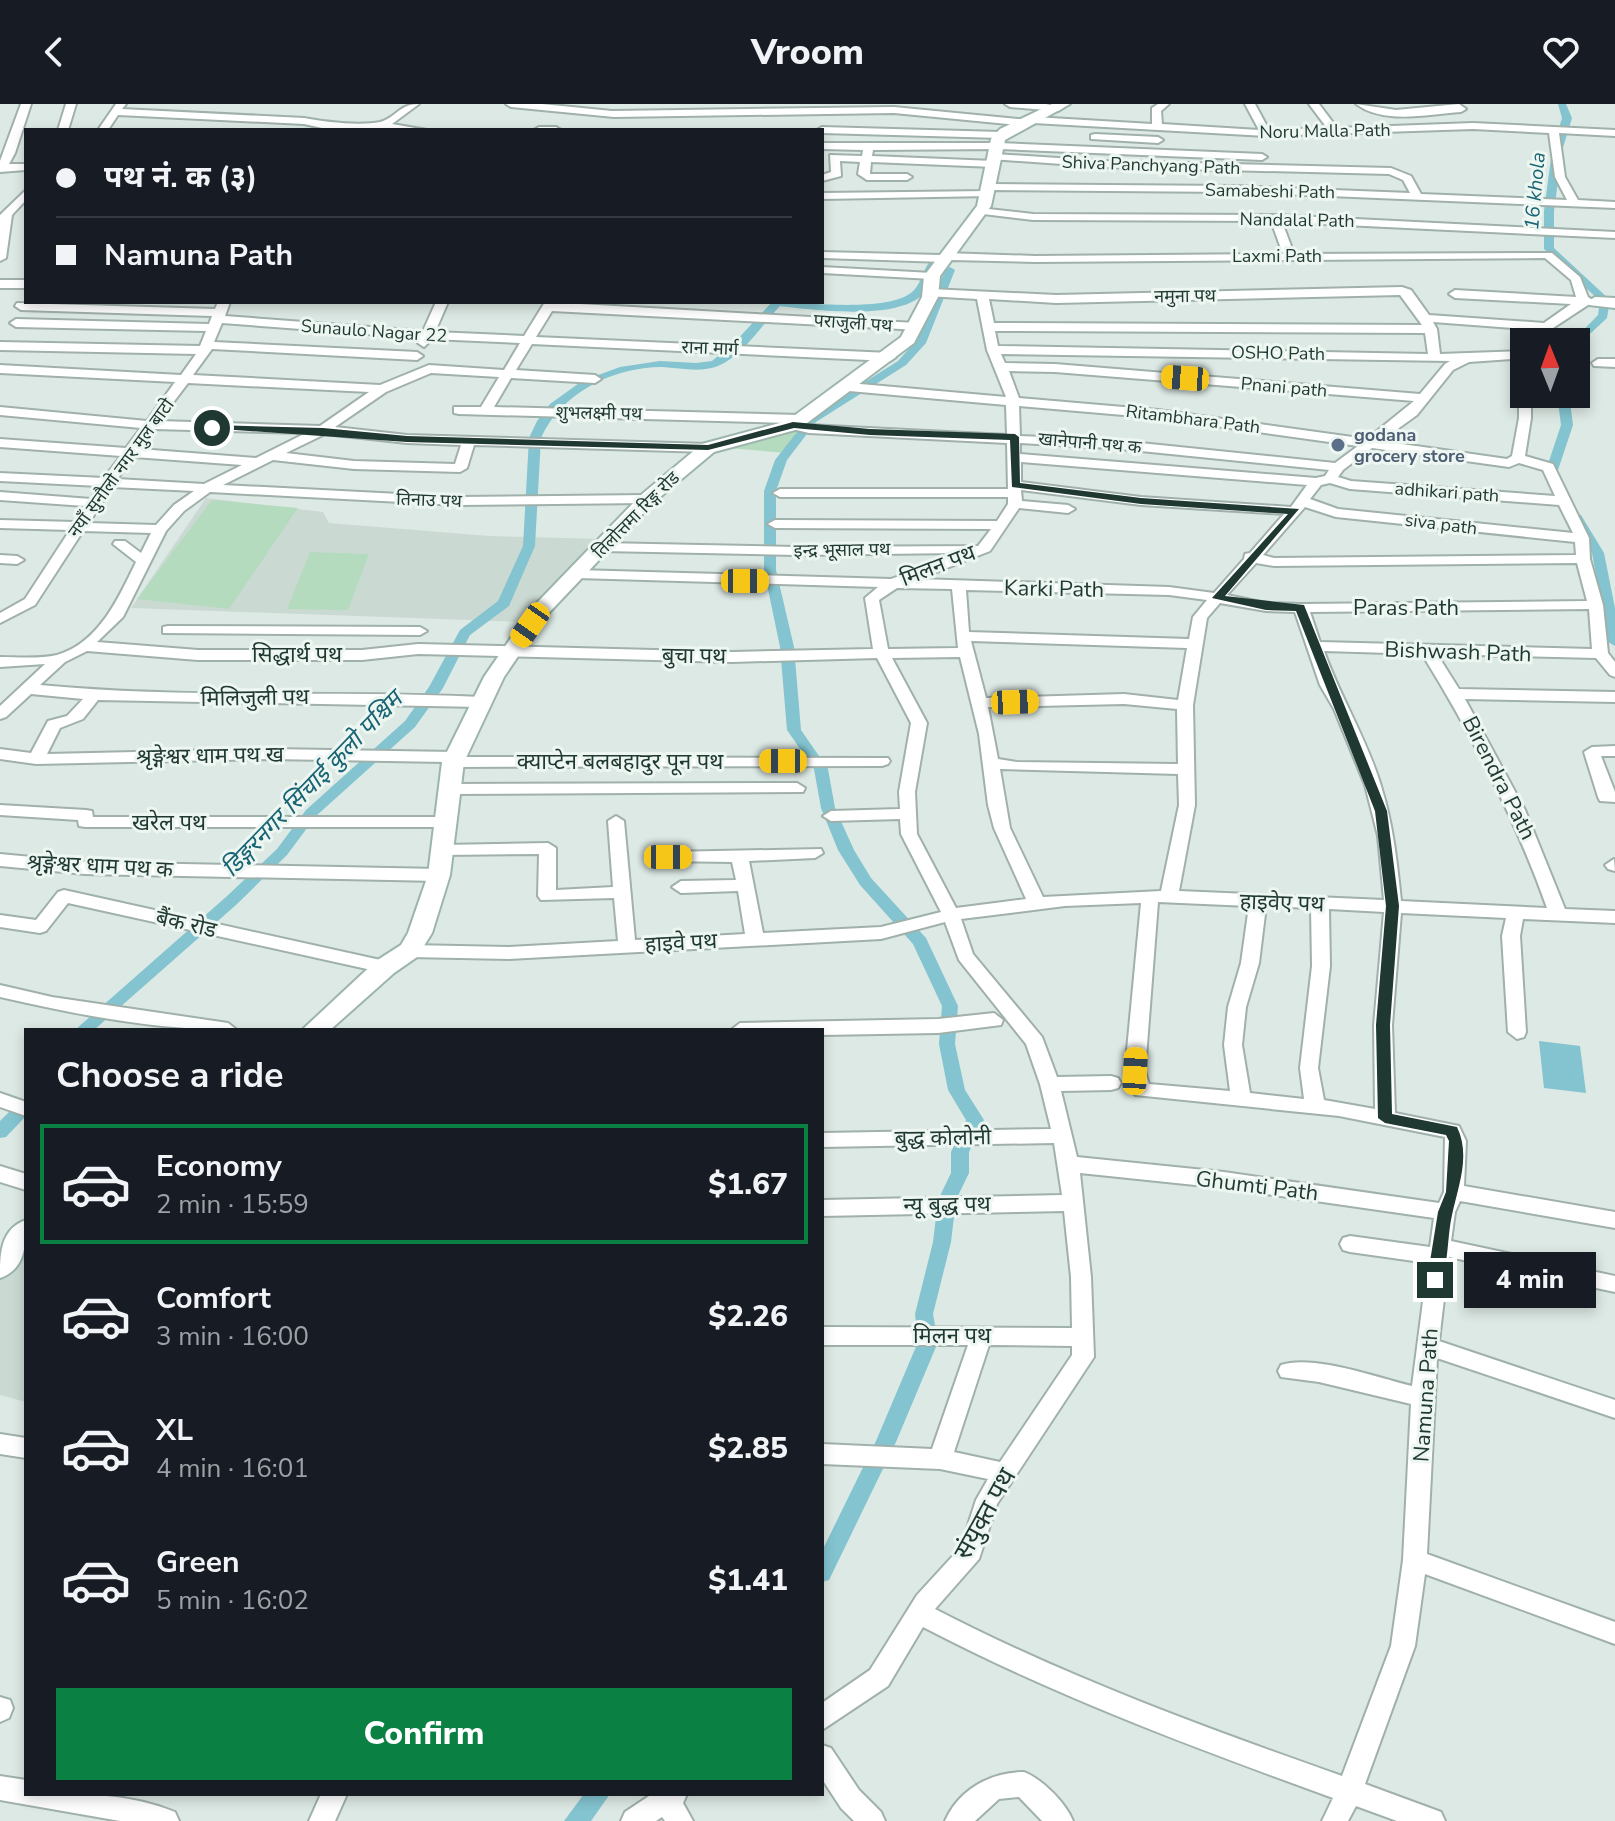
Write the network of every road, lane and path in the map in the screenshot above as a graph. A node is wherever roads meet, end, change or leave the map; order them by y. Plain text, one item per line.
1 (26, 104) edge
2 (71, 104) edge
3 (414, 104) edge
4 (511, 104) edge
5 (1010, 104) edge
6 (1164, 104) edge
7 (1250, 104) edge
8 (1314, 104) edge
9 (1452, 104) edge
10 (1060, 106) edge
11 (786, 107) edge
12 (1366, 107) edge
13 (1410, 107) edge
14 (118, 108) edge
15 (615, 110) edge
16 (1157, 124) junction
17 (1032, 126) junction
18 (380, 127) edge
19 (64, 128) edge
20 (104, 128) edge
21 (824, 130) edge
22 (1554, 131) junction
23 (1335, 132) junction
24 (1615, 133) edge
25 (1079, 136) dead end
26 (1260, 136) junction
27 (824, 146) edge
28 (869, 147) junction
29 (998, 147) junction
30 (828, 157) edge
31 (866, 160) junction
32 (1264, 162) junction
33 (1, 167) edge
34 (24, 167) edge
35 (824, 177) edge
36 (907, 177) dead end
37 (24, 195) edge
38 (824, 196) edge
39 (1417, 196) junction
40 (985, 200) junction
41 (1544, 204) junction
42 (1575, 204) junction
43 (1615, 205) edge
44 (824, 207) edge
45 (2, 217) edge
46 (1275, 218) junction
47 (1534, 230) junction
48 (1615, 235) edge
49 (824, 255) edge
50 (1289, 255) junction
51 (1548, 255) junction
52 (0, 258) edge
53 (945, 258) junction
54 (824, 270) edge
55 (0, 284) edge
56 (932, 284) junction
57 (24, 286) edge
58 (24, 294) edge
59 (1455, 294) dead end
60 (982, 295) junction
61 (1589, 302) junction
62 (1615, 303) edge
63 (441, 304) edge
64 (550, 304) edge
65 (21, 306) junction
66 (219, 315) edge
67 (16, 323) junction
68 (1428, 324) junction
69 (916, 327) junction
70 (988, 327) junction
71 (1547, 327) joint
72 (429, 335) junction
73 (530, 339) junction
74 (4, 345) edge
75 (207, 347) junction
76 (993, 350) junction
77 (1434, 355) junction
78 (417, 356) junction
79 (1510, 356) edge
80 (890, 357) junction
81 (1467, 358) junction
82 (0, 362) edge
83 (1598, 363) dead end
84 (1615, 363) edge
85 (1000, 367) junction
86 (0, 369) edge
87 (507, 374) junction
88 (412, 376) junction
89 (595, 379) dead end
90 (186, 380) junction
91 (849, 387) junction
92 (382, 389) junction
93 (1425, 398) junction
94 (1012, 399) junction
95 (1525, 408) edge
96 (459, 410) dead end
97 (0, 411) edge
98 (485, 411) junction
99 (801, 424) junction
100 (150, 425) junction
101 (323, 430) junction
102 (1015, 437) junction
103 (469, 440) junction
104 (0, 443) edge
105 (1373, 443) junction
106 (708, 448) junction
107 (131, 452) junction
108 (272, 456) junction
109 (1014, 457) junction
110 (1518, 458) junction
111 (256, 462) junction
112 (1328, 476) junction
113 (0, 477) edge
114 (107, 484) junction
115 (210, 486) junction
116 (780, 493) dead end
117 (1015, 494) junction
118 (0, 496) edge
119 (647, 499) junction
120 (1565, 501) junction
121 (94, 503) junction
122 (1298, 506) junction
123 (1068, 509) dead end
124 (0, 524) edge
125 (775, 524) dead end
126 (79, 525) junction
127 (1002, 525) junction
128 (160, 529) junction
129 (1582, 538) junction
130 (120, 544) dead end
131 (602, 547) junction
132 (985, 548) junction
133 (1250, 557) junction
134 (0, 559) edge
135 (1583, 559) junction
136 (17, 560) dead end
137 (145, 562) junction
138 (577, 574) junction
139 (895, 582) junction
140 (959, 586) junction
141 (1215, 598) junction
142 (1596, 605) junction
143 (1301, 608) junction
144 (0, 619) edge
145 (168, 630) dead end
146 (965, 644) junction
147 (1197, 644) junction
148 (84, 646) junction
149 (1316, 646) junction
150 (423, 649) junction
151 (1427, 650) junction
152 (880, 652) junction
153 (509, 654) junction
154 (1600, 654) junction
155 (60, 659) junction
156 (0, 662) edge
157 (1615, 672) edge
158 (24, 694) junction
159 (1455, 694) junction
160 (92, 696) junction
161 (1615, 697) edge
162 (0, 699) edge
163 (481, 702) junction
164 (980, 703) junction
165 (1185, 705) junction
166 (0, 714) edge
167 (1615, 751) edge
168 (6, 756) edge
169 (36, 759) junction
170 (454, 760) junction
171 (882, 761) dead end
172 (990, 763) junction
173 (1186, 769) junction
174 (0, 772) edge
175 (797, 788) dead end
176 (449, 789) junction
177 (1610, 797) edge
178 (0, 810) edge
179 (906, 814) junction
180 (831, 816) dead end
181 (616, 821) dead end
182 (445, 822) junction
183 (442, 850) junction
184 (815, 853) dead end
185 (740, 856) junction
186 (668, 857) dead end
187 (0, 860) edge
188 (439, 875) junction
189 (744, 885) junction
190 (681, 887) dead end
191 (621, 892) junction
192 (1160, 897) junction
193 (1258, 903) junction
194 (1037, 904) junction
195 (1320, 904) junction
196 (1393, 906) junction
197 (1516, 911) junction
198 (1557, 912) junction
199 (951, 915) junction
200 (1615, 917) edge
201 (0, 921) edge
202 (755, 940) junction
203 (627, 946) junction
204 (409, 951) junction
205 (385, 967) junction
206 (0, 991) edge
207 (994, 1020) dead end
208 (215, 1028) edge
209 (316, 1028) edge
210 (824, 1028) edge
211 (1517, 1032) dead end
212 (1111, 1083) dead end
213 (1050, 1084) junction
214 (0, 1100) edge
215 (1241, 1100) junction
216 (1315, 1107) junction
217 (24, 1108) edge
218 (1385, 1118) junction
219 (1064, 1136) junction
220 (824, 1140) edge
221 (1069, 1164) junction
222 (0, 1174) edge
223 (24, 1181) edge
224 (1449, 1202) junction
225 (1072, 1203) junction
226 (824, 1208) edge
227 (1615, 1220) edge
228 (24, 1234) edge
229 (1350, 1244) dead end
230 (1439, 1251) junction
231 (1, 1264) edge
232 (1615, 1284) edge
233 (975, 1335) junction
234 (824, 1336) edge
235 (1083, 1337) junction
236 (1429, 1346) junction
237 (1289, 1371) dead end
238 (1422, 1397) junction
239 (1615, 1409) edge
240 (0, 1444) edge
241 (24, 1448) edge
242 (824, 1454) edge
243 (940, 1459) junction
244 (1006, 1473) junction
245 (1415, 1560) junction
246 (919, 1613) junction
247 (1615, 1633) edge
248 (824, 1717) edge
249 (824, 1760) edge
250 (0, 1788) edge
251 (1350, 1790) junction
252 (24, 1792) edge
253 (61, 1796) edge
254 (333, 1796) edge
255 (670, 1796) edge
256 (144, 1803) edge
257 (166, 1821) edge
258 (322, 1821) edge
259 (634, 1821) edge
260 (680, 1821) edge
261 (872, 1821) edge
262 (958, 1821) edge
263 (1060, 1821) edge
264 (1335, 1821) edge
265 (1432, 1821) edge

1 - 33 street
2 - 19 street
3 - 18 street
4 - 15 street, Noru Malla Path
5 - 10 street
6 - 16 street
7 - 26 street
8 - 23 street
9 - 13 street
10 - 17 street
11 - 15 street, Noru Malla Path
11 - 17 street, Noru Malla Path
12 - 13 street
14 - 18 street
14 - 20 street
16 - 17 street, Noru Malla Path
16 - 26 street, Noru Malla Path
17 - 29 street
21 - 29 street
22 - 23 street, Noru Malla Path
22 - 24 street, Noru Malla Path
22 - 42 street
23 - 26 street, Noru Malla Path
25 - 26 street
26 - 32 street
27 - 28 street
28 - 29 street
28 - 31 street
29 - 31 street
29 - 32 street, Shiva Panchyang Path
29 - 40 street, तिलोत्तमा रिङ्ग रोड
30 - 31 street
30 - 35 street
31 - 36 street
32 - 39 street, Shiva Panchyang Path
33 - 34 street
37 - 45 street
38 - 40 street
39 - 40 street, Samabeshi Path
39 - 41 street, Samabeshi Path
40 - 44 street
40 - 46 street, Nandalal Path
40 - 53 street, तिलोत्तमा रिङ्ग रोड
41 - 42 street, Samabeshi Path
41 - 47 street
42 - 43 street, Samabeshi Path
45 - 52 street
46 - 47 street, Nandalal Path
46 - 50 street
47 - 48 street, Nandalal Path
47 - 51 street
49 - 53 street, Laxmi Path
50 - 51 street, Laxmi Path
50 - 53 street, Laxmi Path
51 - 61 street
53 - 56 street, तिलोत्तमा रिङ्ग रोड
54 - 56 street, नमुना पथ
55 - 57 street
56 - 60 street, नमुना पथ
56 - 69 street, तिलोत्तमा रिङ्ग रोड
58 - 65 street
59 - 61 street
60 - 68 street, नमुना पथ
60 - 70 street
61 - 62 street
61 - 71 street
63 - 72 street
64 - 69 street, पराजुली पथ
64 - 73 street
65 - 66 street
65 - 67 street
66 - 67 street
66 - 72 street, Sunaulo Nagar 22
66 - 75 street, नयाँ सुनौलो नगर मुल बाटो
67 - 74 street
68 - 70 street
68 - 71 street
68 - 77 street
69 - 80 street, तिलोत्तमा रिङ्ग रोड
70 - 76 street
72 - 73 street, Sunaulo Nagar 22
72 - 78 street
73 - 80 street, राना मार्ग
73 - 87 street
74 - 75 street
74 - 82 street
75 - 78 street
75 - 90 street, नयाँ सुनौलो नगर मुल बाटो
76 - 77 street, OSHO Path
76 - 85 street
77 - 81 street, OSHO Path
78 - 88 street
79 - 81 street, OSHO Path
80 - 91 street, तिलोत्तमा रिङ्ग रोड
81 - 93 street
83 - 84 street
85 - 93 street, Pnani path
85 - 94 street
86 - 90 street
87 - 88 street
87 - 89 street
87 - 98 street
88 - 92 street
90 - 92 street
90 - 100 street, नयाँ सुनौलो नगर मुल बाटो
91 - 94 street, Ritambhara Path
91 - 99 street, तिलोत्तमा रिङ्ग रोड
92 - 101 street
93 - 105 street
94 - 102 street
94 - 105 street, Ritambhara Path
95 - 110 street
96 - 98 street, शुभलक्ष्मी पथ
97 - 100 street
98 - 99 street, शुभलक्ष्मी पथ
99 - 102 street, खानेपानी पथ क
99 - 106 street, तिलोत्तमा रिङ्ग रोड
100 - 101 street
100 - 107 street, नयाँ सुनौलो नगर मुल बाटो
101 - 103 street
101 - 108 street
102 - 109 street
102 - 112 street, खानेपानी पथ क
103 - 106 street
103 - 108 street
104 - 107 street
105 - 110 street, Ritambhara Path
105 - 112 street
106 - 119 street, तिलोत्तमा रिङ्ग रोड
107 - 111 street
107 - 114 street, नयाँ सुनौलो नगर मुल बाटो
108 - 111 street
109 - 112 street
109 - 117 street
110 - 120 street
111 - 115 street
112 - 120 street, adhikari path
112 - 122 street
113 - 114 street, तिनाउ पथ
114 - 115 street, तिनाउ पथ
114 - 121 street, नयाँ सुनौलो नगर मुल बाटो
115 - 119 street, तिनाउ पथ
115 - 128 street
116 - 117 street
117 - 122 street, siva path
117 - 123 street
117 - 127 street, मिलन पथ
118 - 121 street
119 - 131 street, तिलोत्तमा रिङ्ग रोड
120 - 129 street
121 - 126 street, नयाँ सुनौलो नगर मुल बाटो
122 - 129 street, siva path
122 - 133 street
124 - 126 street
125 - 127 street
126 - 128 street
126 - 144 street, नयाँ सुनौलो नगर मुल बाटो
127 - 132 street, मिलन पथ
128 - 137 street
129 - 135 street
130 - 137 street
131 - 132 street, इन्द्र भूसाल पथ
131 - 138 street, तिलोत्तमा रिङ्ग रोड
132 - 139 street, मिलन पथ
133 - 135 street
133 - 141 street
134 - 136 street
135 - 142 street
137 - 148 street
138 - 139 street
138 - 153 street, तिलोत्तमा रिङ्ग रोड
139 - 140 street, Karki Path
139 - 152 street, मिलन पथ
140 - 141 street, Karki Path
140 - 146 street
141 - 143 street, Paras Path
141 - 147 street
142 - 143 street, Paras Path
142 - 154 street
143 - 149 street
145 - 150 street, सिद्धार्थ पथ
146 - 147 street, बुचा पथ
146 - 152 street, बुचा पथ
146 - 164 street
147 - 165 street
148 - 150 street, सिद्धार्थ पथ
148 - 155 street
149 - 151 street, Bishwash Path
149 - 196 street
150 - 153 street, सिद्धार्थ पथ
151 - 154 street, Bishwash Path
151 - 159 street, Birendra Path
152 - 153 street, बुचा पथ
152 - 179 street, मिलन पथ
153 - 163 street, तिलोत्तमा रिङ्ग रोड
154 - 157 street
155 - 156 street
155 - 158 street
158 - 160 street, मिलिजुली पथ
158 - 162 street, मिलिजुली पथ
158 - 166 street
159 - 161 street
159 - 198 street, Birendra Path
160 - 163 street, मिलिजुली पथ
160 - 169 street
163 - 170 street, तिलोत्तमा रिङ्ग रोड
164 - 165 street
164 - 172 street
165 - 173 street
167 - 177 street
168 - 169 street, श्रृङ्गेश्वर धाम पथ ख
168 - 174 street
169 - 170 street, श्रृङ्गेश्वर धाम पथ ख
170 - 171 street, क्याप्टेन बलबहादुर पून पथ
170 - 176 street, तिलोत्तमा रिङ्ग रोड
172 - 173 street
172 - 194 street
173 - 192 street
175 - 176 street
176 - 182 street, तिलोत्तमा रिङ्ग रोड
178 - 182 street, खरेल पथ
179 - 180 street
179 - 199 street, मिलन पथ
181 - 191 street
182 - 183 street, तिलोत्तमा रिङ्ग रोड
183 - 188 street, तिलोत्तमा रिङ्ग रोड
183 - 191 street
184 - 185 street
185 - 186 street
185 - 189 street
187 - 188 street, श्रृङ्गेश्वर धाम पथ क
188 - 204 street, तिलोत्तमा रिङ्ग रोड
189 - 190 street
189 - 202 street
191 - 203 street
192 - 193 street, हाइवेए पथ
192 - 194 street, हाइवेए पथ
192 - 215 street, Namuna Path
193 - 195 street, हाइवेए पथ
193 - 215 street
194 - 199 street, हाइवेए पथ
195 - 196 street, हाइवेए पथ
195 - 216 street
196 - 197 street, हाइवेए पथ
196 - 218 street
197 - 198 street, हाइवेए पथ
197 - 211 street
198 - 200 street, हाइवेए पथ
199 - 202 street, हाइवे पथ
199 - 213 street
201 - 205 street, बैंक रोड
202 - 203 street, हाइवे पथ
203 - 204 street, हाइवे पथ
204 - 205 street
205 - 209 street
206 - 208 street
207 - 210 street
212 - 213 street
213 - 219 street
214 - 217 street
215 - 216 street, Namuna Path
216 - 218 street, Namuna Path
218 - 224 street, Namuna Path
219 - 220 street, बुद्ध कोलोनी
219 - 221 street, संयुक्त पथ
221 - 224 street, Ghumti Path
221 - 225 street, संयुक्त पथ
222 - 223 street
224 - 227 street, Ghumti Path
224 - 230 street, Namuna Path
225 - 226 street, न्यू बुद्ध पथ
225 - 235 street, संयुक्त पथ
228 - 231 street
229 - 230 street
230 - 232 street
230 - 236 street, Namuna Path
233 - 234 street, मिलन पथ
233 - 235 street, मिलन पथ
233 - 243 street
235 - 244 street, संयुक्त पथ
236 - 238 street, Namuna Path
236 - 239 street
237 - 238 street
238 - 245 street, Namuna Path
240 - 241 street
242 - 243 street
243 - 244 street
244 - 246 street, संयुक्त पथ
245 - 247 street
245 - 251 street, Namuna Path
246 - 248 street, संयुक्त पथ
246 - 251 street
249 - 261 street
250 - 252 street
251 - 264 street, Namuna Path
251 - 265 street
253 - 256 street
254 - 258 street
255 - 259 street
255 - 260 street
256 - 257 street
262 - 263 street

